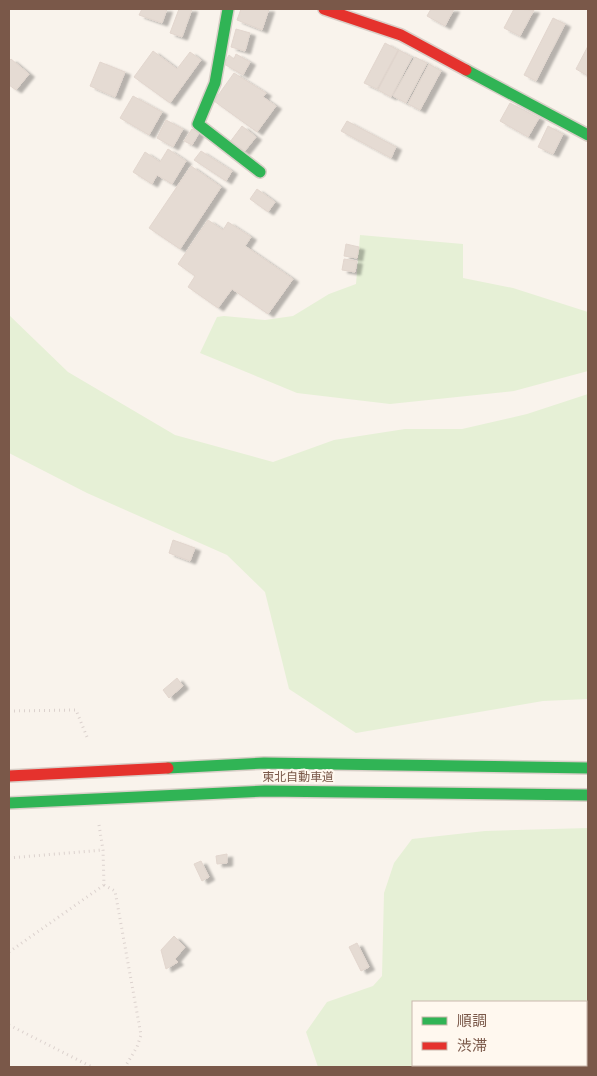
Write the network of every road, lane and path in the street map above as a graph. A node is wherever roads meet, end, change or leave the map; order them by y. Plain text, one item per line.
1 (228, 9) edge
2 (324, 9) edge
3 (588, 136) edge
4 (260, 172) dead end
5 (9, 711) edge
6 (87, 737) dead end
7 (588, 768) edge
8 (9, 776) edge
9 (588, 795) edge
10 (9, 804) edge
11 (99, 825) dead end
12 (103, 850) junction
13 (9, 858) edge
14 (104, 885) junction
15 (9, 952) edge
16 (9, 1025) edge
17 (92, 1067) edge
18 (124, 1067) edge

1 - 4 main road
2 - 3 main road
5 - 6 path
7 - 8 main road, 東北自動車道
9 - 10 main road, 東北自動車道
11 - 12 path
12 - 13 path
12 - 14 path
14 - 15 path
14 - 18 path
16 - 17 path

